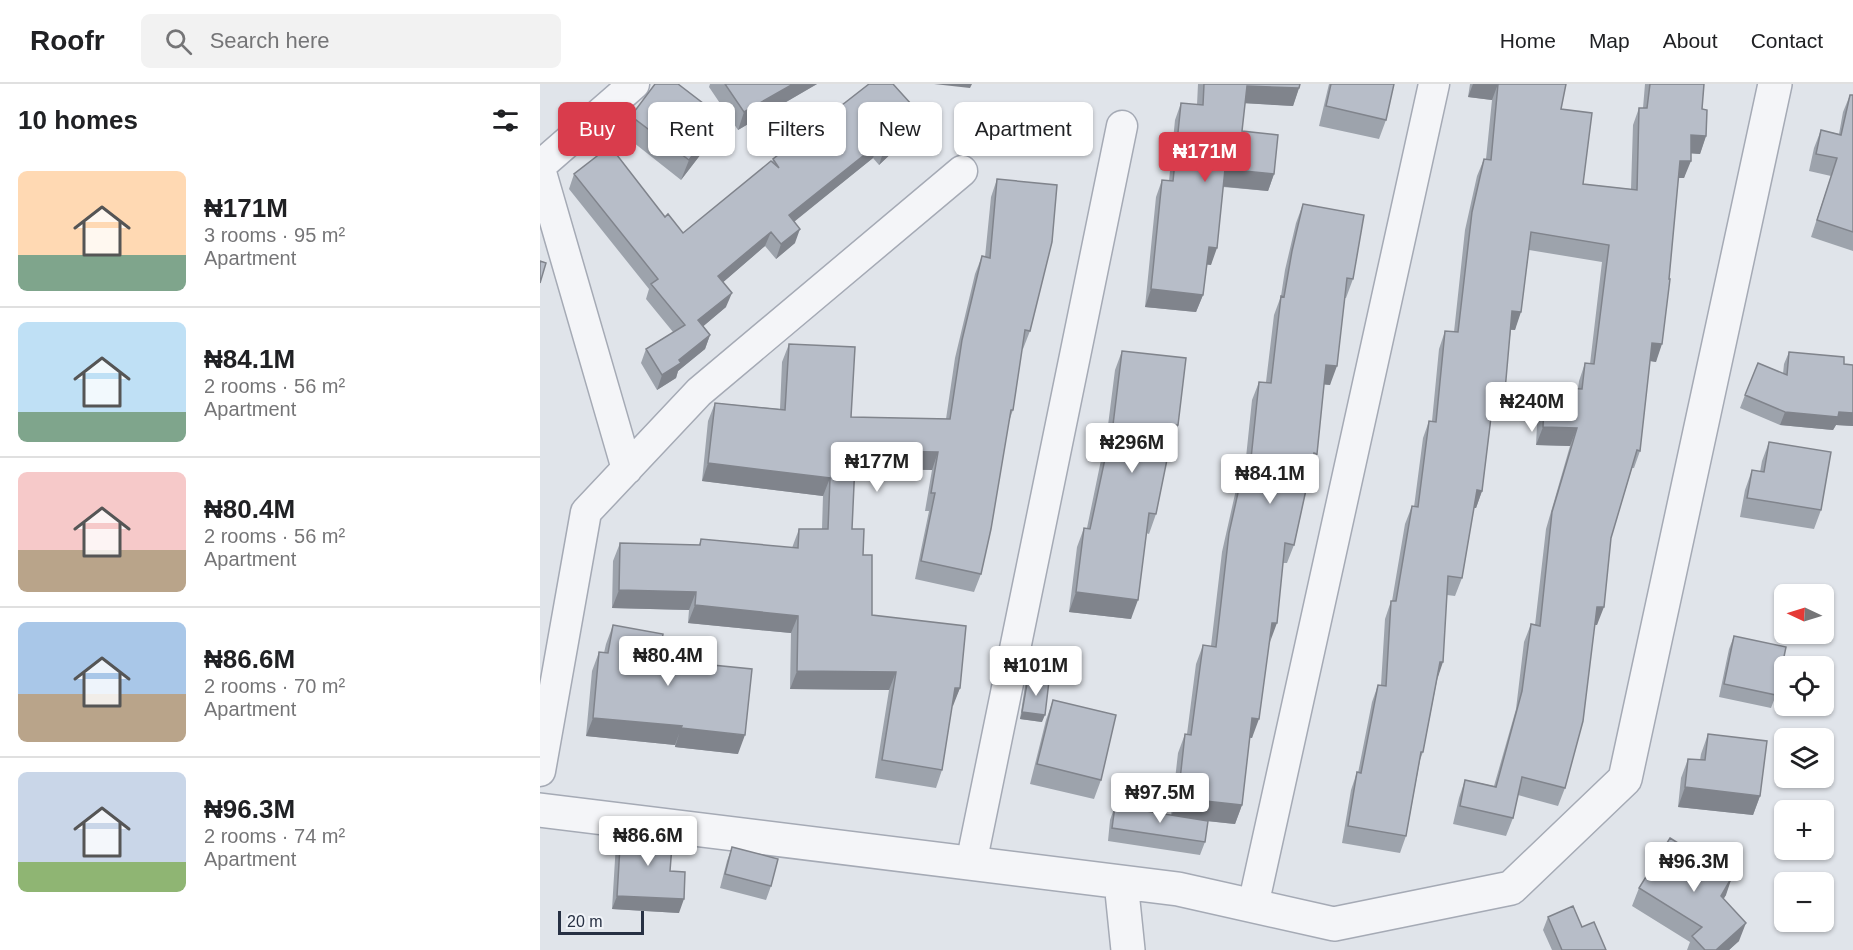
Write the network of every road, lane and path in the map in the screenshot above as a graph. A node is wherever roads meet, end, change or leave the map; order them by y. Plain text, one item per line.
1 (634, 84) edge
2 (1434, 84) edge
3 (1775, 84) edge
4 (1122, 126) dead end
5 (540, 167) edge
6 (962, 171) dead end
7 (627, 469) junction
8 (540, 771) edge
9 (540, 810) edge
10 (971, 864) junction
11 (1121, 882) junction
12 (1253, 906) junction
13 (1128, 950) edge

1 - 5 street
2 - 12 street
3 - 12 street
4 - 10 street
5 - 7 street
6 - 7 street
7 - 8 street
9 - 10 street
10 - 11 street
11 - 12 street
11 - 13 street

